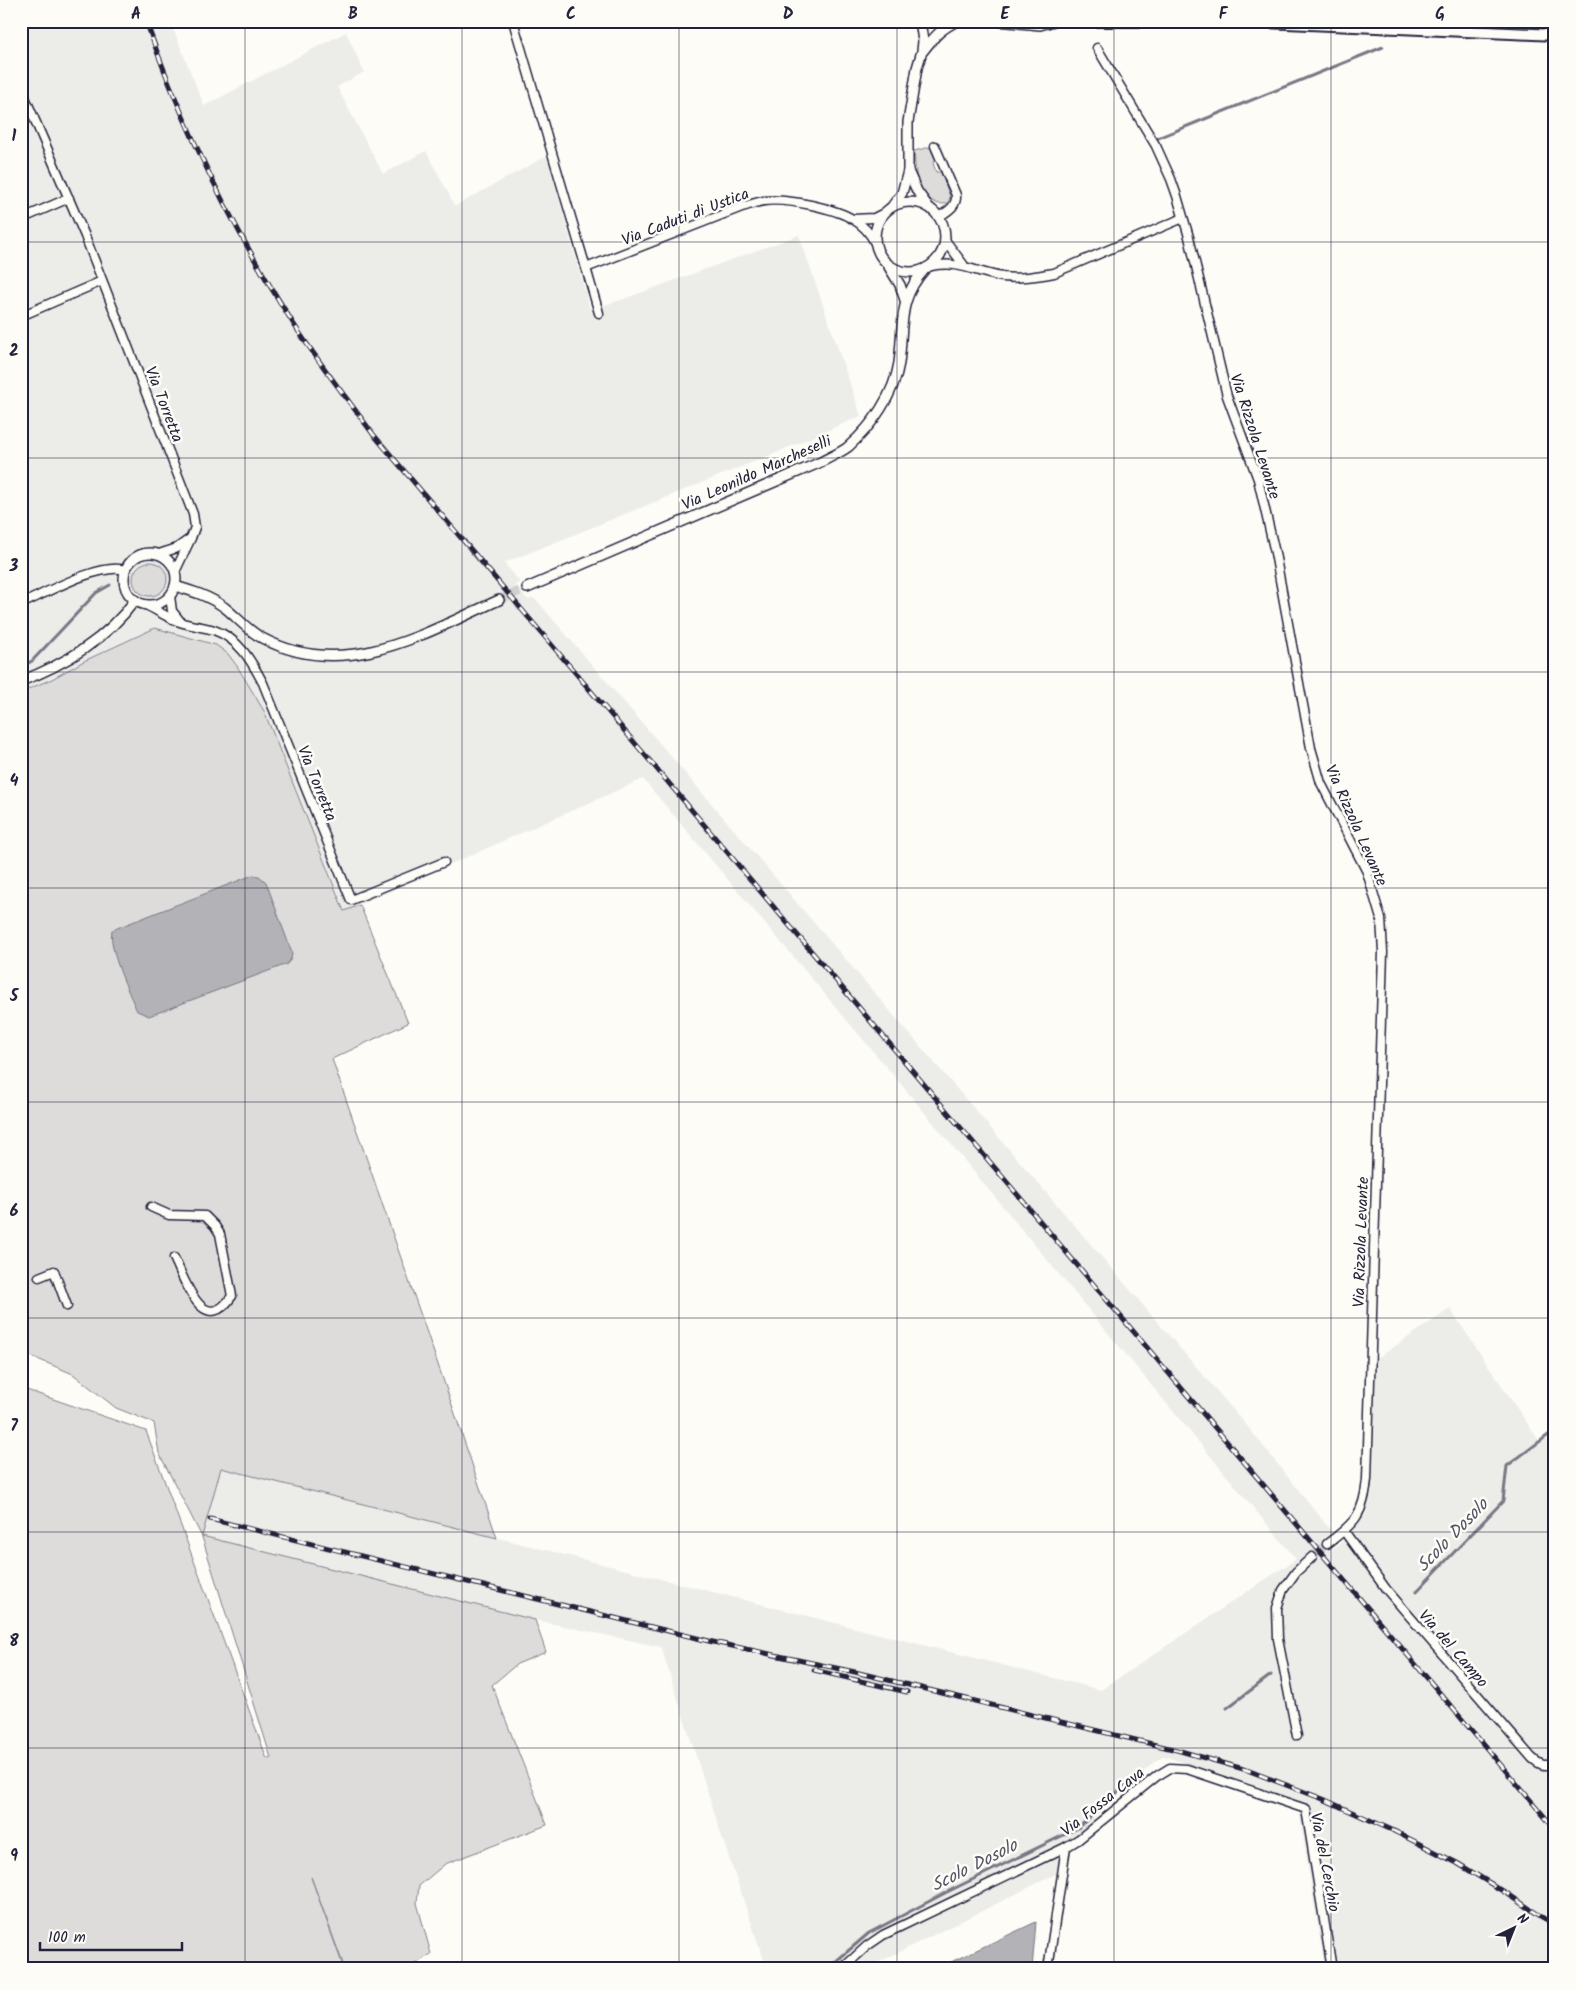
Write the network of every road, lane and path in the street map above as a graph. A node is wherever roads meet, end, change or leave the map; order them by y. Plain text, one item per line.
1 (513, 21) edge
2 (920, 21) edge
3 (928, 21) edge
4 (939, 21) edge
5 (958, 21) edge
6 (997, 21) edge
7 (1054, 21) edge
8 (1078, 21) edge
9 (1174, 21) edge
10 (1243, 21) edge
11 (1555, 35) edge
12 (934, 36) junction
13 (923, 40) junction
14 (1097, 48) dead end
15 (922, 51) junction
16 (21, 88) edge
17 (935, 146) dead end
18 (908, 171) junction
19 (69, 198) junction
20 (928, 206) junction
21 (887, 210) junction
22 (939, 217) junction
23 (1183, 218) junction
24 (21, 219) edge
25 (853, 219) junction
26 (945, 240) junction
27 (875, 243) junction
28 (885, 263) junction
29 (964, 266) junction
30 (586, 268) junction
31 (928, 268) junction
32 (102, 281) junction
33 (905, 300) junction
34 (599, 313) dead end
35 (21, 316) edge
36 (191, 538) junction
37 (160, 554) junction
38 (125, 570) junction
39 (175, 572) junction
40 (175, 586) junction
41 (527, 588) tunnel mouth
42 (170, 596) junction
43 (135, 600) junction
44 (499, 600) tunnel mouth
45 (21, 604) edge
46 (144, 604) junction
47 (181, 623) junction
48 (21, 681) edge
49 (444, 862) dead end
50 (152, 1207) dead end
51 (174, 1258) dead end
52 (39, 1277) dead end
53 (67, 1306) dead end
54 (1344, 1531) junction
55 (1327, 1544) tunnel mouth
56 (1312, 1557) tunnel mouth
57 (1297, 1736) dead end
58 (1555, 1763) edge
59 (1170, 1768) joint
60 (1066, 1848) junction
61 (842, 1969) edge
62 (1048, 1969) edge
63 (1332, 1969) edge

1 - 30 street
2 - 13 street
3 - 13 street
4 - 12 street
5 - 12 street
6 - 7 street
8 - 9 main road
10 - 11 main road
12 - 15 street
13 - 15 street
14 - 23 street, Via Rizzola Levante
15 - 18 street
16 - 19 street, Via Torretta
17 - 22 street
18 - 20 street
18 - 21 street
19 - 24 street
19 - 32 street, Via Torretta
20 - 21 street
20 - 22 street
21 - 25 street, Via Caduti di Ustica
21 - 27 street
22 - 26 street
23 - 29 street
23 - 54 street, Via Rizzola Levante
25 - 27 street, Via Caduti di Ustica
25 - 30 street, Via Caduti di Ustica
26 - 29 street
26 - 31 street
27 - 28 street
28 - 31 street
28 - 33 street, Via Leonildo Marcheselli
29 - 31 street
30 - 34 street
31 - 33 street, Via Leonildo Marcheselli
32 - 35 street
32 - 36 street, Via Torretta
33 - 41 street, Via Leonildo Marcheselli
36 - 37 street
36 - 39 street, Via Torretta
37 - 38 street
37 - 39 street
38 - 43 street
38 - 45 street
39 - 40 street
40 - 42 street
40 - 44 street
42 - 46 street
42 - 47 street
43 - 46 street
43 - 48 street
46 - 47 street, Via Torretta
47 - 49 street, Via Torretta
50 - 51 street
52 - 53 street
54 - 55 street, Via Rizzola Levante
54 - 58 street, Via del Campo
56 - 57 street
59 - 60 street, Via Fossa Cava
59 - 63 street, Via del Cerchio
60 - 61 street, Via Fossa Cava
60 - 62 street

